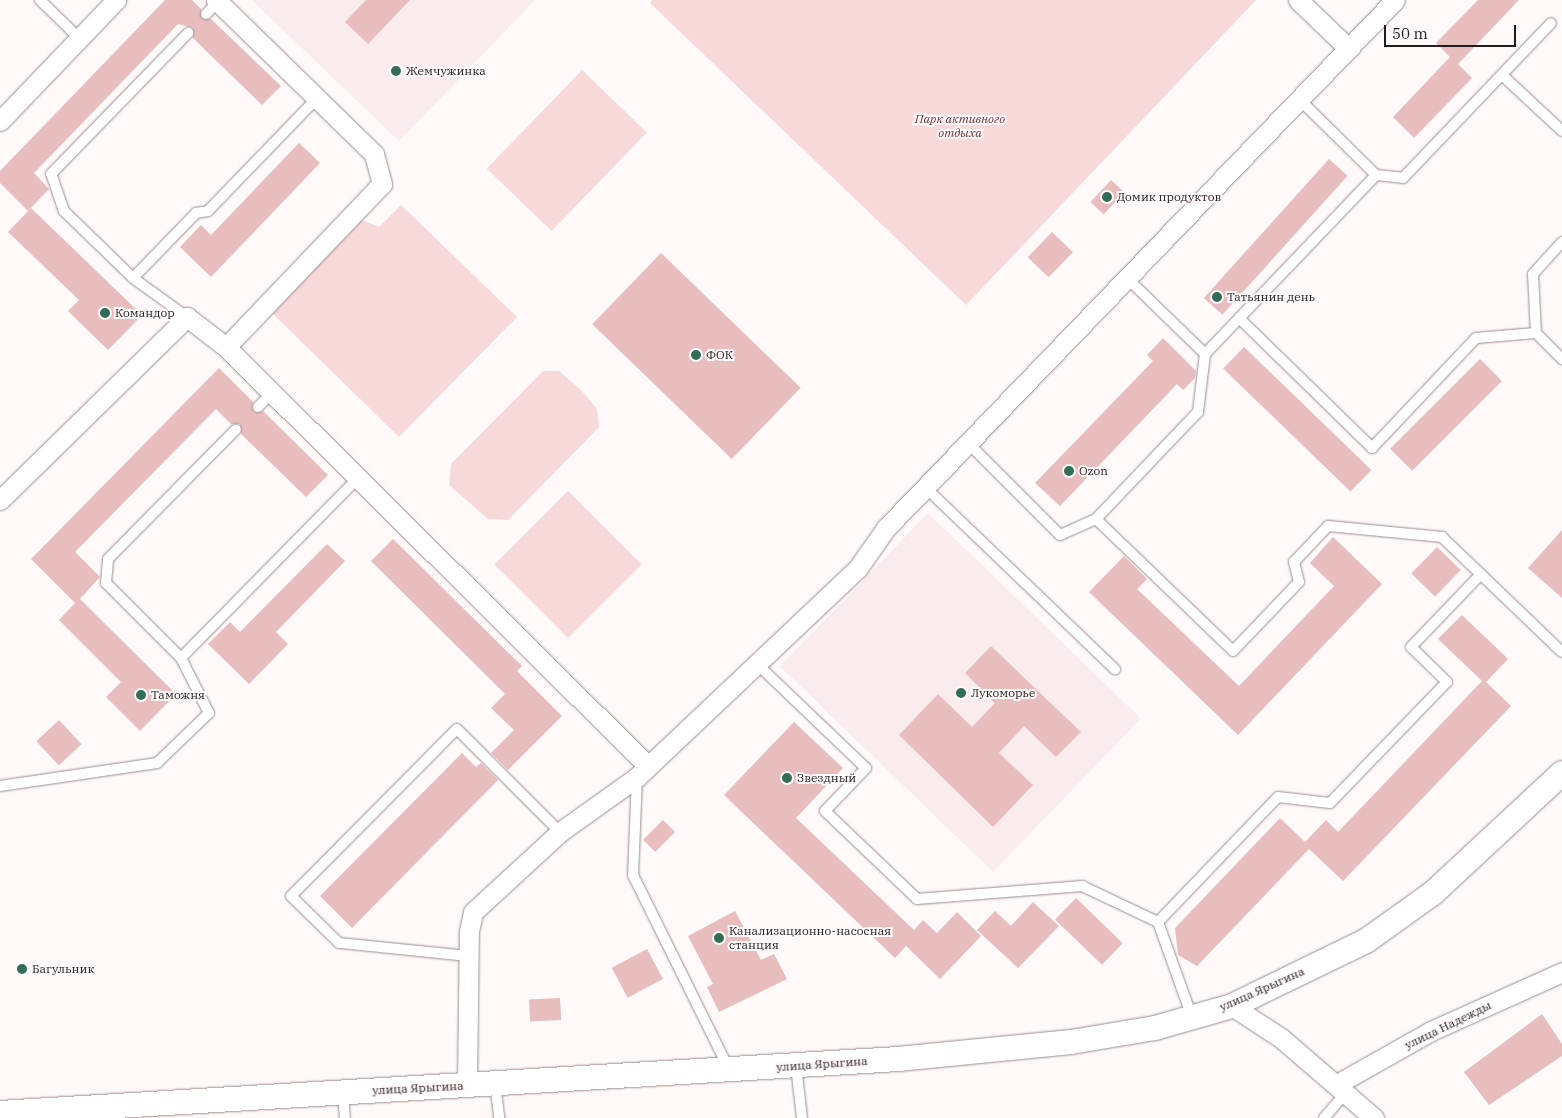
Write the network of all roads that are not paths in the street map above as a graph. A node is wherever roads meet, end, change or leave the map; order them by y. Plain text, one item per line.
1 (40, 0) edge
2 (116, 0) edge
3 (1298, 0) edge
4 (1395, 0) edge
5 (213, 5) edge
6 (1551, 23) dead end
7 (188, 33) dead end
8 (80, 38) junction
9 (1347, 48) junction
10 (1502, 75) junction
11 (317, 98) junction
12 (1299, 99) junction
13 (0, 121) edge
14 (1562, 131) edge
15 (1376, 175) junction
16 (1562, 242) edge
17 (133, 278) junction
18 (1129, 280) junction
19 (187, 317) junction
20 (1239, 318) junction
21 (1536, 333) junction
22 (226, 347) junction
23 (1205, 354) junction
24 (1562, 359) edge
25 (272, 393) junction
26 (258, 406) dead end
27 (236, 429) dead end
28 (969, 444) junction
29 (358, 478) junction
30 (926, 488) junction
31 (0, 500) edge
32 (1096, 519) junction
33 (1481, 574) junction
34 (1562, 652) edge
35 (181, 658) junction
36 (756, 663) junction
37 (1115, 669) dead end
38 (642, 771) junction
39 (1562, 773) edge
40 (0, 786) edge
41 (560, 832) junction
42 (1158, 922) junction
43 (468, 956) junction
44 (1562, 972) edge
45 (1232, 1006) junction
46 (1192, 1017) junction
47 (796, 1066) junction
48 (730, 1070) junction
49 (495, 1083) junction
50 (466, 1085) junction
51 (1341, 1088) junction
52 (343, 1092) junction
53 (0, 1113) edge
54 (345, 1118) edge
55 (499, 1118) edge
56 (802, 1118) edge
57 (1324, 1118) edge
58 (1374, 1118) edge

1 - 8 lane
2 - 8 street
3 - 9 street
4 - 9 street
5 - 11 street
6 - 10 lane
7 - 17 lane
8 - 13 street
9 - 12 street
10 - 14 lane
10 - 15 lane
11 - 17 lane
11 - 22 street
12 - 15 lane
12 - 18 street
15 - 20 lane
16 - 21 lane
17 - 19 lane
18 - 23 lane
18 - 28 street
19 - 22 street
19 - 31 street
20 - 21 lane
20 - 23 lane
21 - 24 lane
22 - 25 street
23 - 32 lane
25 - 26 lane
25 - 29 street
27 - 35 lane
28 - 30 street
28 - 32 lane
29 - 35 lane
29 - 38 street
30 - 36 street
30 - 37 lane
32 - 33 lane
33 - 34 lane
33 - 42 lane
35 - 40 lane
36 - 38 street
36 - 42 lane
38 - 41 street
38 - 48 lane
39 - 45 street, улица Ярыгина
41 - 43 street
41 - 43 lane
42 - 46 lane
43 - 50 street
44 - 51 street, улица Надежды
45 - 46 street, улица Ярыгина
45 - 51 street
46 - 47 street, улица Ярыгина
47 - 48 street, улица Ярыгина
47 - 56 lane
48 - 49 street, улица Ярыгина
49 - 50 street, улица Ярыгина
49 - 55 lane
50 - 52 street, улица Ярыгина
51 - 57 lane
51 - 58 street
52 - 53 street, улица Ярыгина
52 - 54 lane

